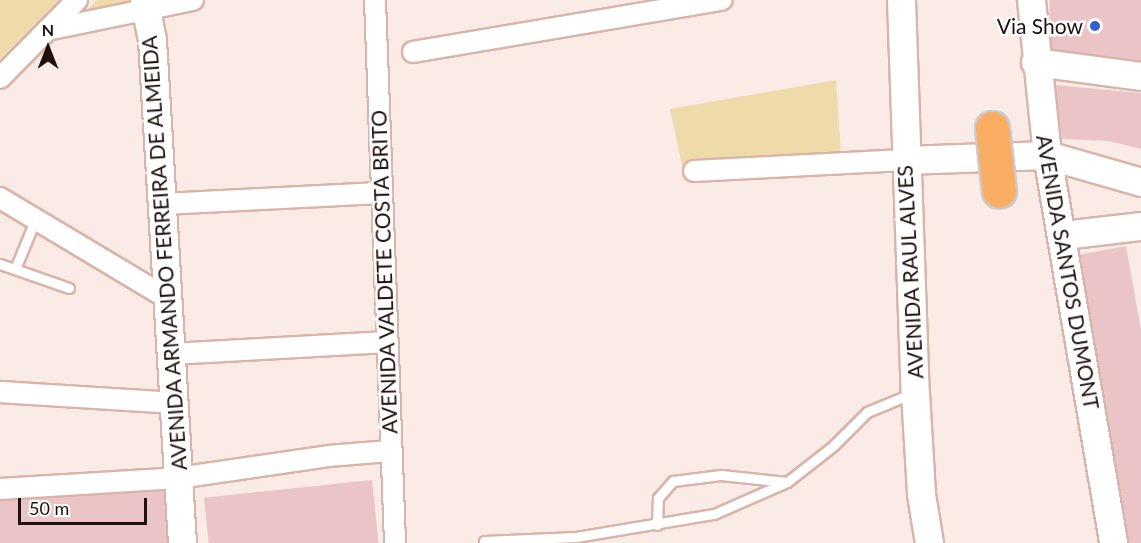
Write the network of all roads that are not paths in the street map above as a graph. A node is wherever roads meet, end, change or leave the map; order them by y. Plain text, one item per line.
1 (77, 0) edge
2 (193, 0) edge
3 (375, 0) edge
4 (722, 0) edge
5 (901, 0) edge
6 (1031, 0) edge
7 (146, 5) edge
8 (47, 30) junction
9 (413, 52) dead end
10 (1035, 62) junction
11 (1141, 76) edge
12 (0, 78) edge
13 (992, 128) dead end
14 (1047, 155) junction
15 (904, 160) junction
16 (694, 171) dead end
17 (1141, 182) edge
18 (999, 191) dead end
19 (380, 193) junction
20 (0, 198) edge
21 (163, 204) junction
22 (36, 218) junction
23 (1141, 226) edge
24 (1063, 235) junction
25 (0, 264) edge
26 (15, 269) junction
27 (69, 288) dead end
28 (166, 298) junction
29 (387, 342) junction
30 (172, 354) junction
31 (0, 392) edge
32 (915, 392) junction
33 (174, 404) junction
34 (390, 451) junction
35 (178, 478) junction
36 (787, 482) junction
37 (0, 489) edge
38 (657, 525) junction
39 (484, 542) dead end
40 (182, 543) edge
41 (395, 543) edge
42 (929, 543) edge
43 (1113, 543) edge

1 - 8 street
2 - 7 street
3 - 19 street, AVENIDA VALDETE COSTA BRITO
4 - 9 street
5 - 15 main road, AVENIDA RAUL ALVES
6 - 10 main road, AVENIDA SANTOS DUMONT
7 - 8 street
7 - 21 main road, AVENIDA ARMANDO FERREIRA DE ALMEIDA
8 - 12 street
10 - 11 main road
10 - 14 main road, AVENIDA SANTOS DUMONT
13 - 18 highway, bridge
14 - 15 main road
14 - 17 main road
14 - 24 main road, AVENIDA SANTOS DUMONT
15 - 16 street
15 - 32 main road, AVENIDA RAUL ALVES
19 - 21 street
19 - 29 street, AVENIDA VALDETE COSTA BRITO
20 - 22 street
21 - 28 main road, AVENIDA ARMANDO FERREIRA DE ALMEIDA
22 - 26 lane
22 - 28 street
23 - 24 main road
24 - 43 main road, AVENIDA SANTOS DUMONT
25 - 26 lane
26 - 27 lane
28 - 30 main road, AVENIDA ARMANDO FERREIRA DE ALMEIDA
29 - 30 street
29 - 34 street, AVENIDA VALDETE COSTA BRITO
30 - 33 main road, AVENIDA ARMANDO FERREIRA DE ALMEIDA
31 - 33 street
32 - 36 lane
32 - 42 main road, AVENIDA RAUL ALVES
33 - 35 main road, AVENIDA ARMANDO FERREIRA DE ALMEIDA
34 - 35 street
34 - 41 street, AVENIDA VALDETE COSTA BRITO
35 - 37 street
35 - 40 main road, AVENIDA ARMANDO FERREIRA DE ALMEIDA
36 - 38 lane
36 - 38 lane
38 - 39 lane

